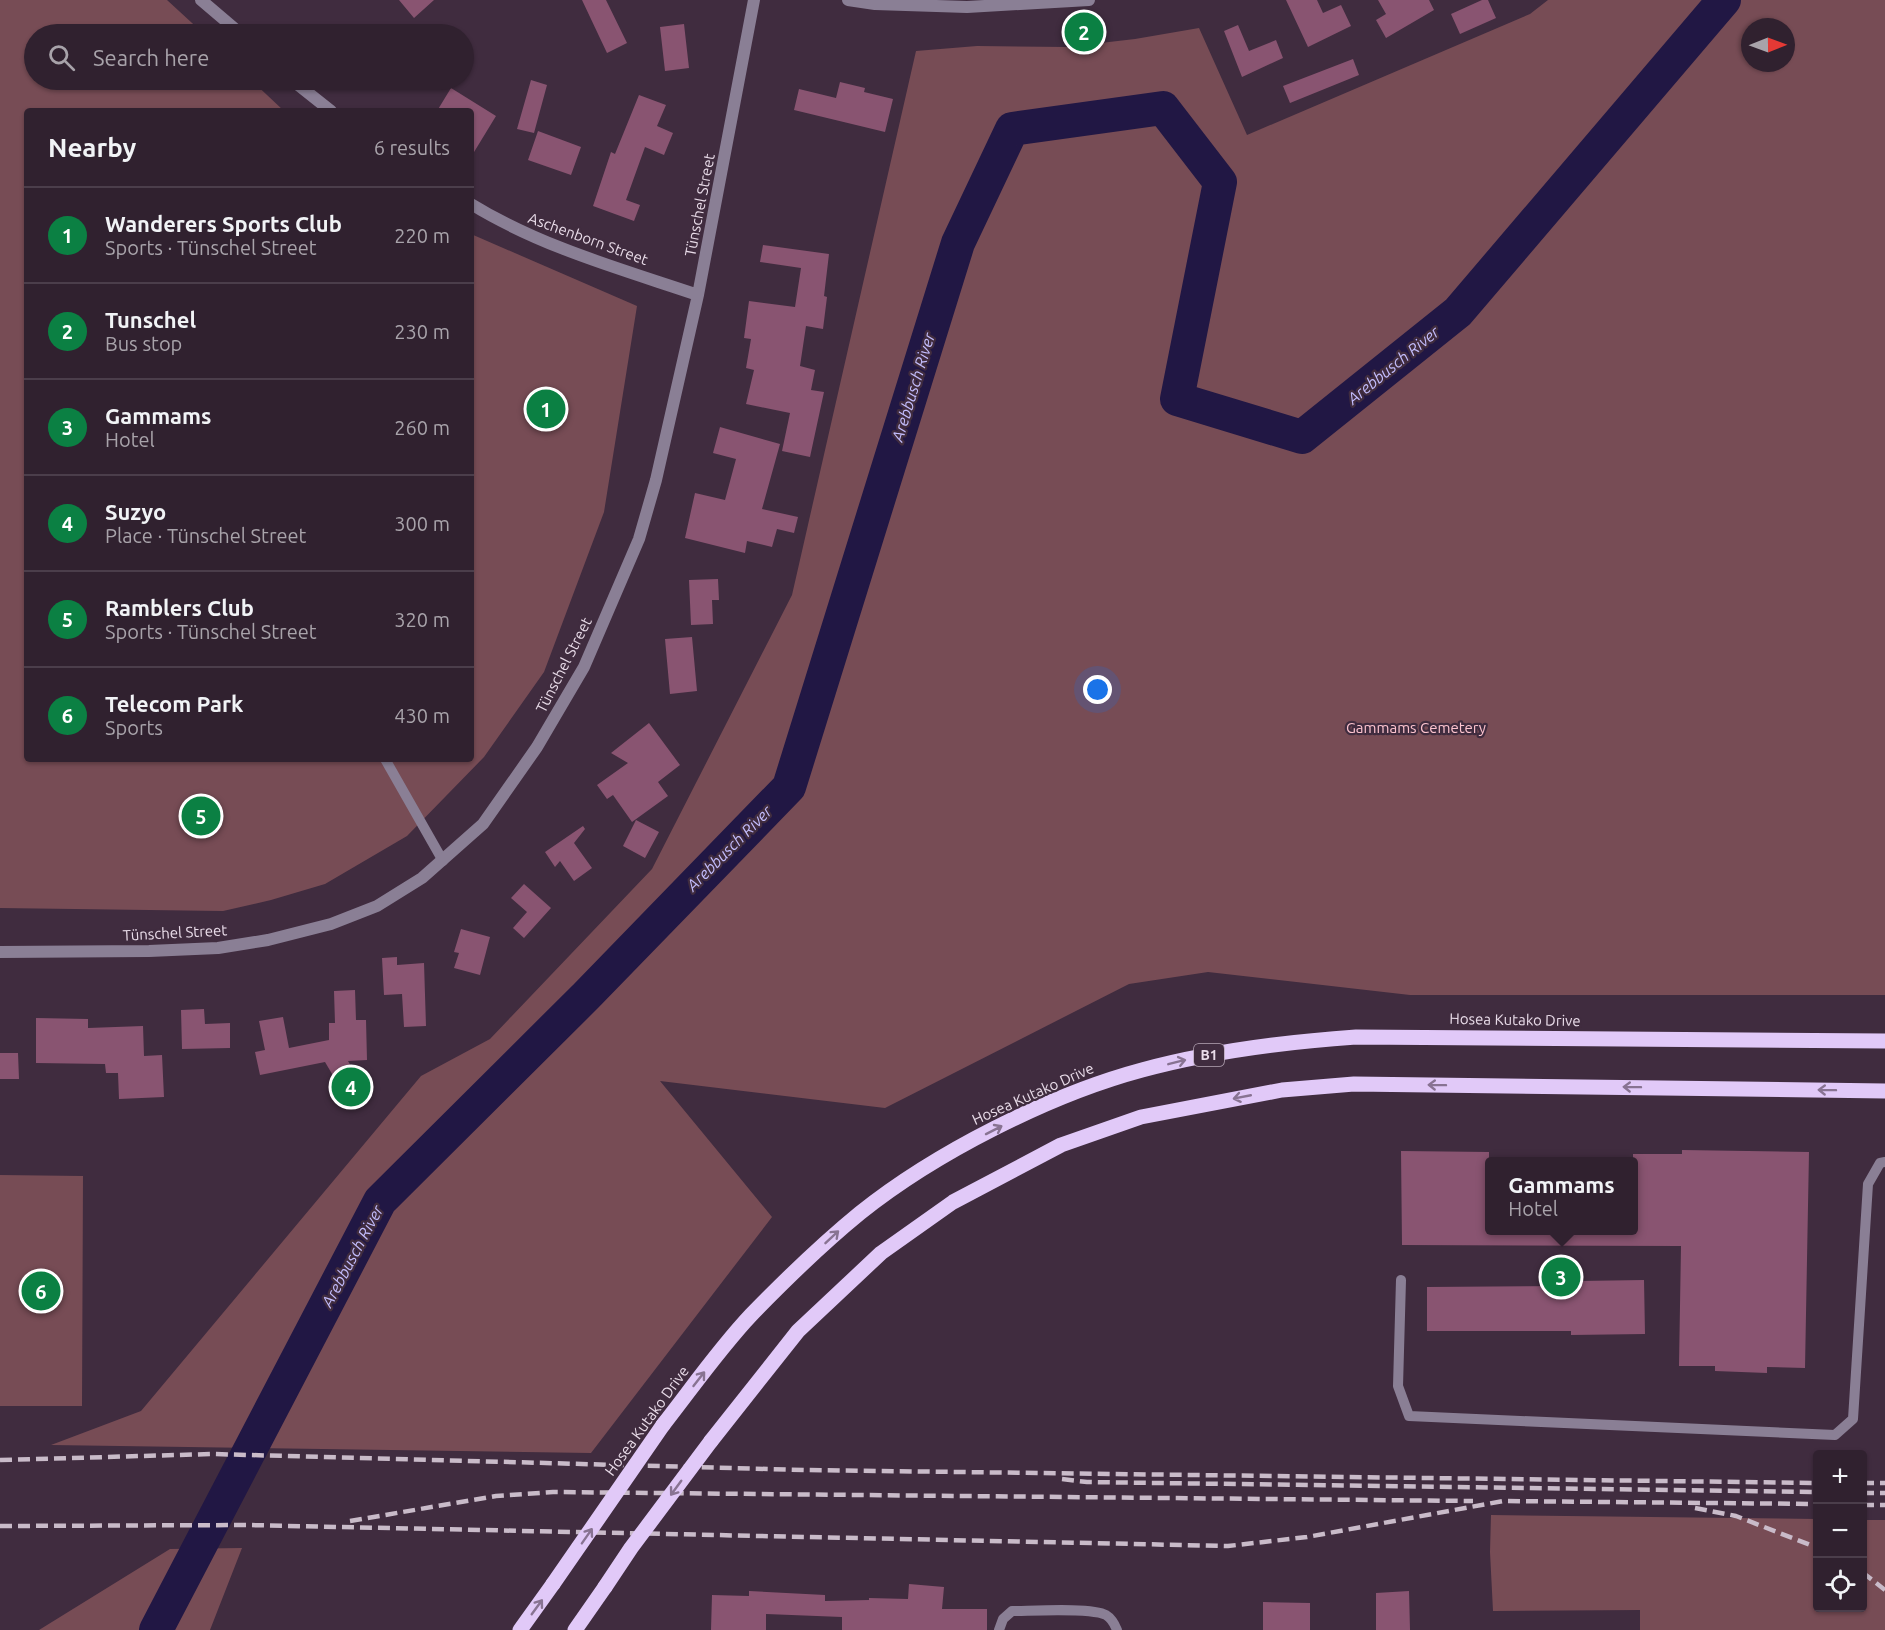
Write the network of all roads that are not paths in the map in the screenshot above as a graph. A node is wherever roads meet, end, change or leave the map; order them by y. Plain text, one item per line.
1 (201, 0) edge
2 (754, 0) edge
3 (848, 0) edge
4 (1089, 0) edge
5 (229, 24) edge
6 (305, 90) edge
7 (327, 108) edge
8 (474, 206) edge
9 (698, 295) junction
10 (387, 762) edge
11 (443, 861) junction
12 (0, 952) edge
13 (1885, 1041) edge
14 (1885, 1090) edge
15 (1885, 1161) edge
16 (1401, 1280) dead end
17 (520, 1630) edge
18 (575, 1630) edge
19 (999, 1630) edge
20 (1117, 1630) edge

1 - 5 street
2 - 9 street, Tünschel Street
3 - 4 street
6 - 7 street
8 - 9 street, Aschenborn Street
9 - 11 street, Tünschel Street
10 - 11 lane
11 - 12 street, Tünschel Street
17 -> 13 main road, Hosea Kutako Drive / B1, bridge
14 -> 18 main road, bridge
15 - 16 lane
19 - 20 lane

